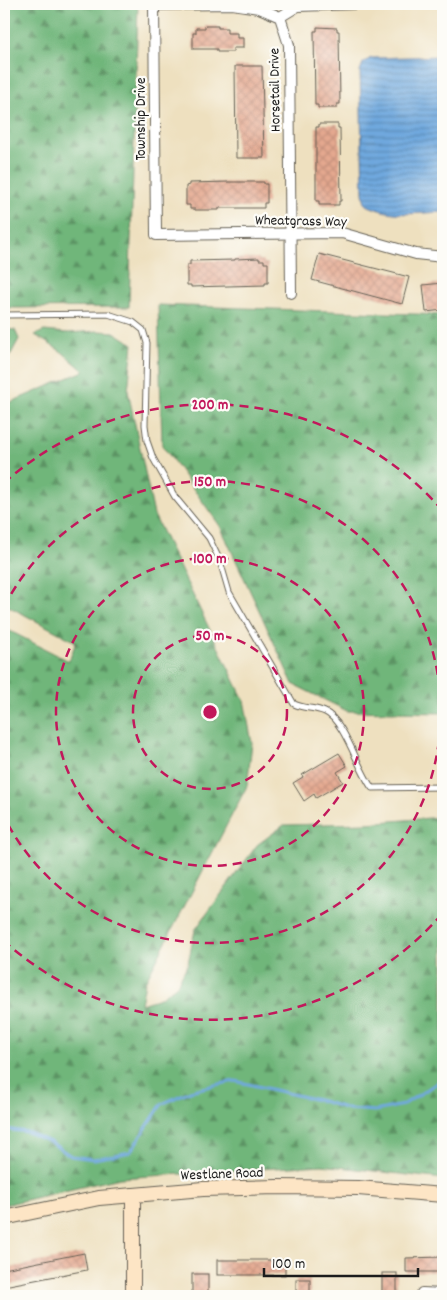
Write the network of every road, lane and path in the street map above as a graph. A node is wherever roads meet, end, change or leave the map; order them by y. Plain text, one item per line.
1 (154, 4) edge
2 (356, 4) edge
3 (280, 17) junction
4 (290, 234) junction
5 (156, 235) joint
6 (443, 257) edge
7 (291, 293) dead end
8 (4, 315) edge
9 (443, 787) edge
10 (133, 1194) junction
11 (443, 1195) edge
12 (4, 1218) edge
13 (443, 1294) edge
14 (133, 1296) edge
15 (422, 1296) edge

1 - 3 street
1 - 5 street, Township Drive
2 - 3 street
3 - 4 street, Horsetail Drive
4 - 5 street, Wheatgrass Way
4 - 6 street, Wheatgrass Way
4 - 7 street, Horsetail Drive
8 - 9 lane
10 - 11 main road, Westlane Road
10 - 12 main road, Westlane Road
10 - 14 main road
13 - 15 street

